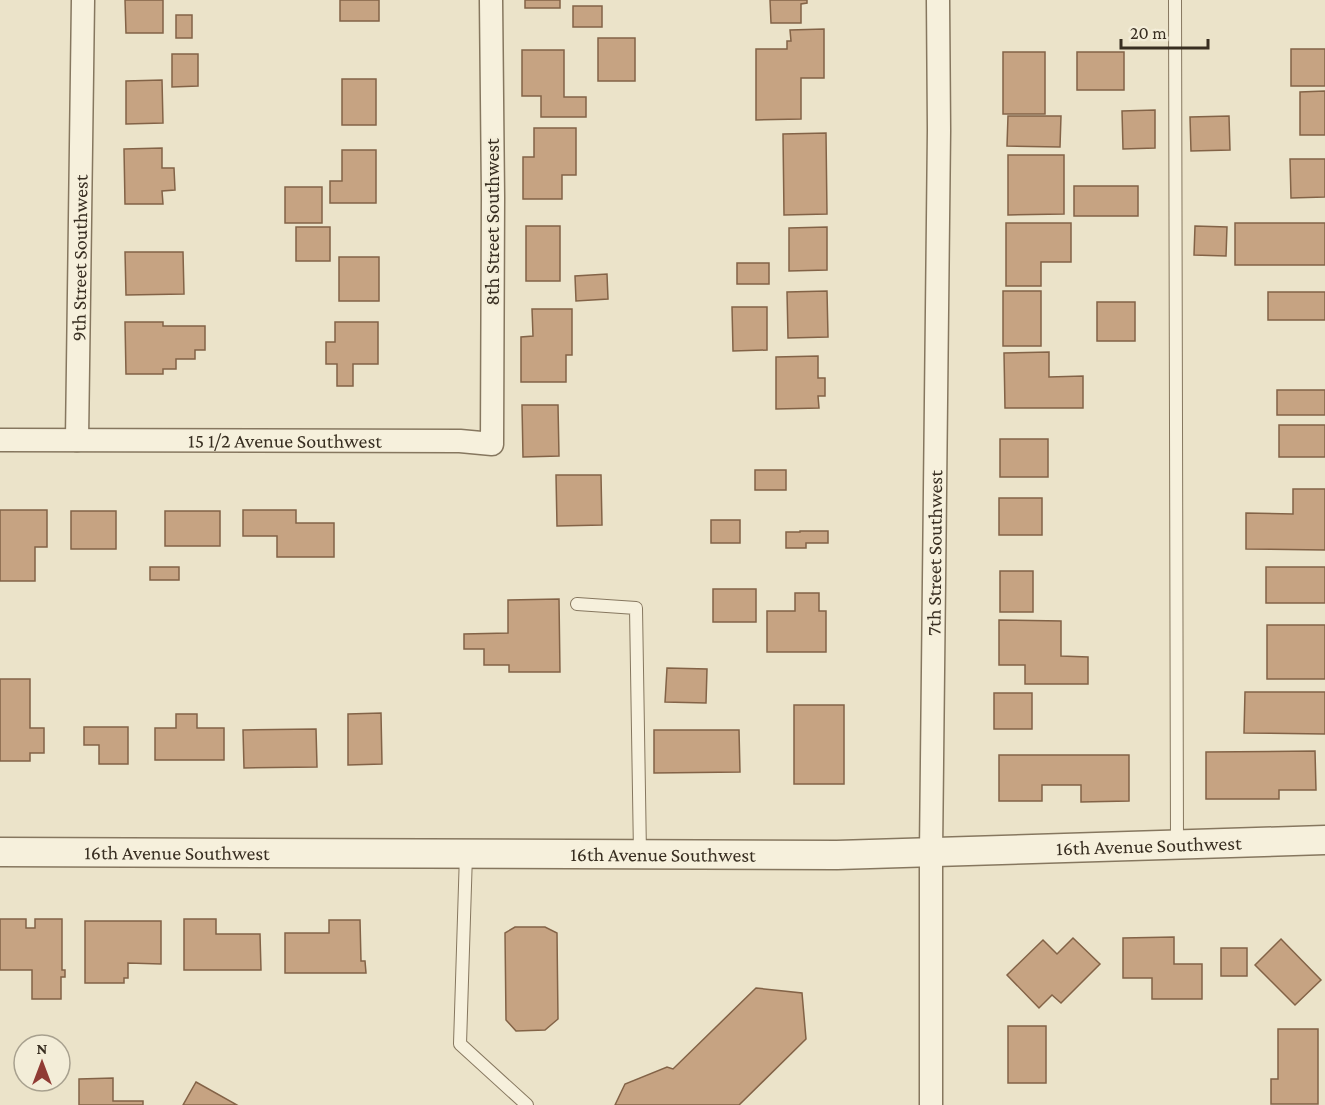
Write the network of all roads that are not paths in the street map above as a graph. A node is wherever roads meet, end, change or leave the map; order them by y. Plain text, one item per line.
1 (83, 0) edge
2 (491, 0) edge
3 (938, 0) edge
4 (1174, 0) edge
5 (0, 440) edge
6 (77, 440) junction
7 (492, 444) joint
8 (577, 603) dead end
9 (1325, 840) edge
10 (1178, 844) junction
11 (0, 852) edge
12 (931, 852) junction
13 (466, 854) junction
14 (640, 854) junction
15 (527, 1105) edge
16 (931, 1105) edge

1 - 6 street, 9th Street Southwest
2 - 7 street, 8th Street Southwest
3 - 12 street, 7th Street Southwest
4 - 10 lane
5 - 6 street
6 - 7 street, 15 1/2 Avenue Southwest
8 - 14 lane
9 - 10 street, 16th Avenue Southwest
10 - 12 street, 16th Avenue Southwest
11 - 13 street, 16th Avenue Southwest
12 - 14 street, 16th Avenue Southwest
12 - 16 street, 7th Street Southwest
13 - 14 street, 16th Avenue Southwest
13 - 15 lane

